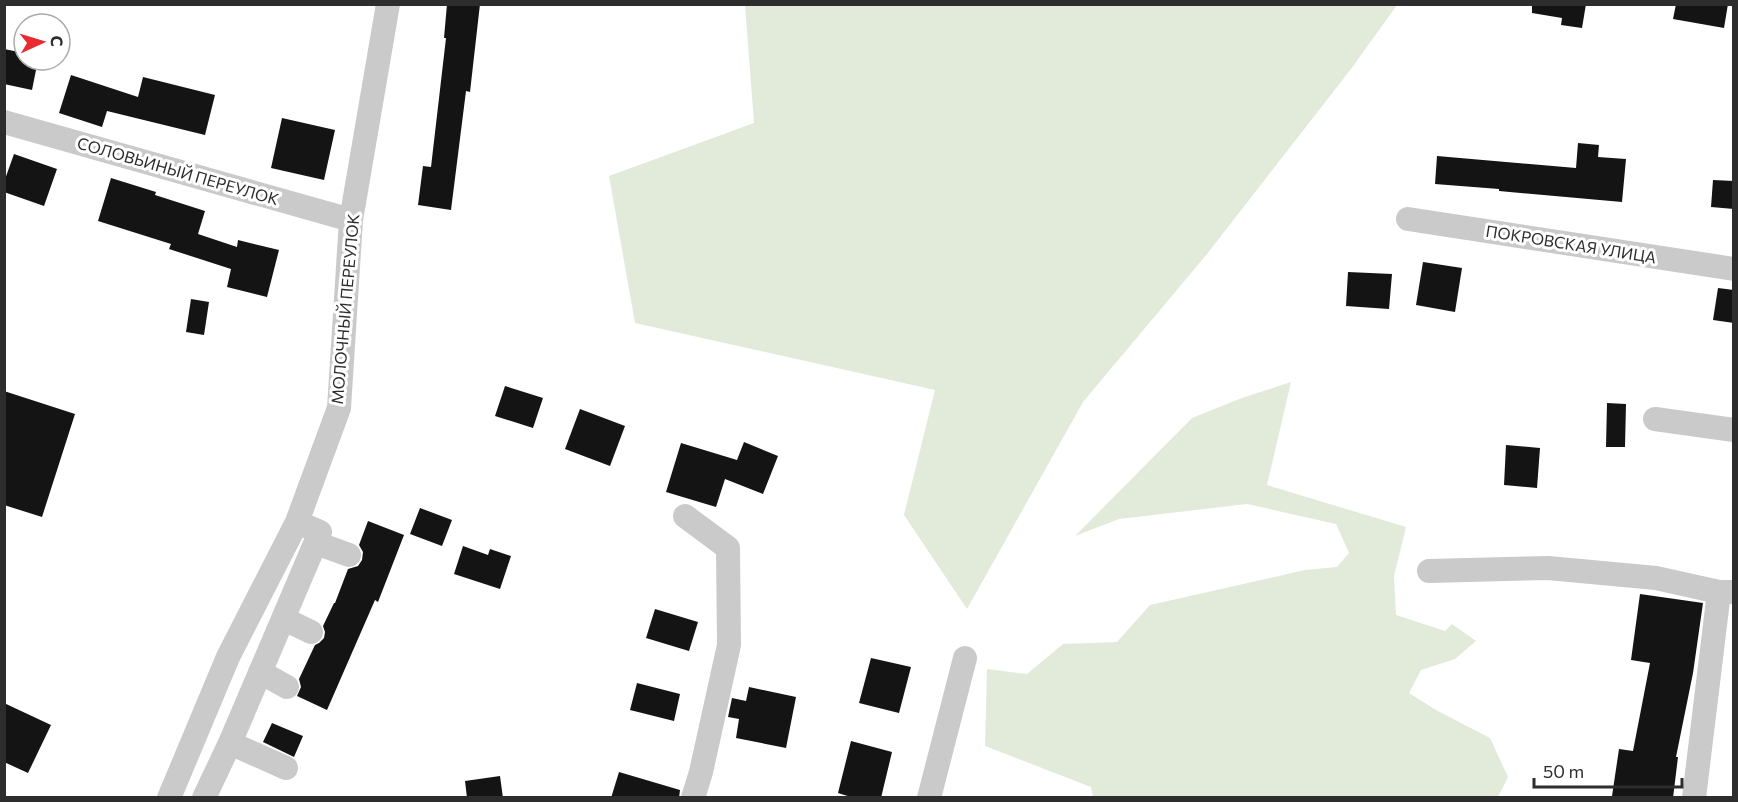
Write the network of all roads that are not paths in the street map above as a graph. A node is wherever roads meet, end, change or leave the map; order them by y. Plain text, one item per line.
1 (388, 4) edge
2 (4, 122) edge
3 (1408, 219) dead end
4 (351, 220) junction
5 (1734, 269) edge
6 (1655, 419) dead end
7 (1734, 430) edge
8 (685, 516) dead end
9 (297, 522) junction
10 (316, 543) junction
11 (349, 555) dead end
12 (1429, 572) dead end
13 (1726, 592) edge
14 (284, 619) junction
15 (311, 632) dead end
16 (965, 658) dead end
17 (260, 672) junction
18 (287, 687) dead end
19 (230, 743) junction
20 (286, 768) dead end
21 (169, 798) edge
22 (204, 798) edge
23 (693, 798) edge
24 (929, 798) edge
25 (1694, 798) edge

1 - 4 street, МОЛОЧНЫЙ ПЕРЕУЛОК
2 - 4 street, СОЛОВЬИНЫЙ ПЕРЕУЛОК
3 - 5 street, ПОКРОВСКАЯ УЛИЦА
4 - 9 street, МОЛОЧНЫЙ ПЕРЕУЛОК
6 - 7 street
8 - 23 street
9 - 10 street
9 - 21 street, МОЛОЧНЫЙ ПЕРЕУЛОК
10 - 11 street
10 - 14 street
12 - 13 street
13 - 25 street
14 - 15 street
14 - 17 street
16 - 24 street
17 - 18 street
17 - 19 street
19 - 20 street
19 - 22 street

